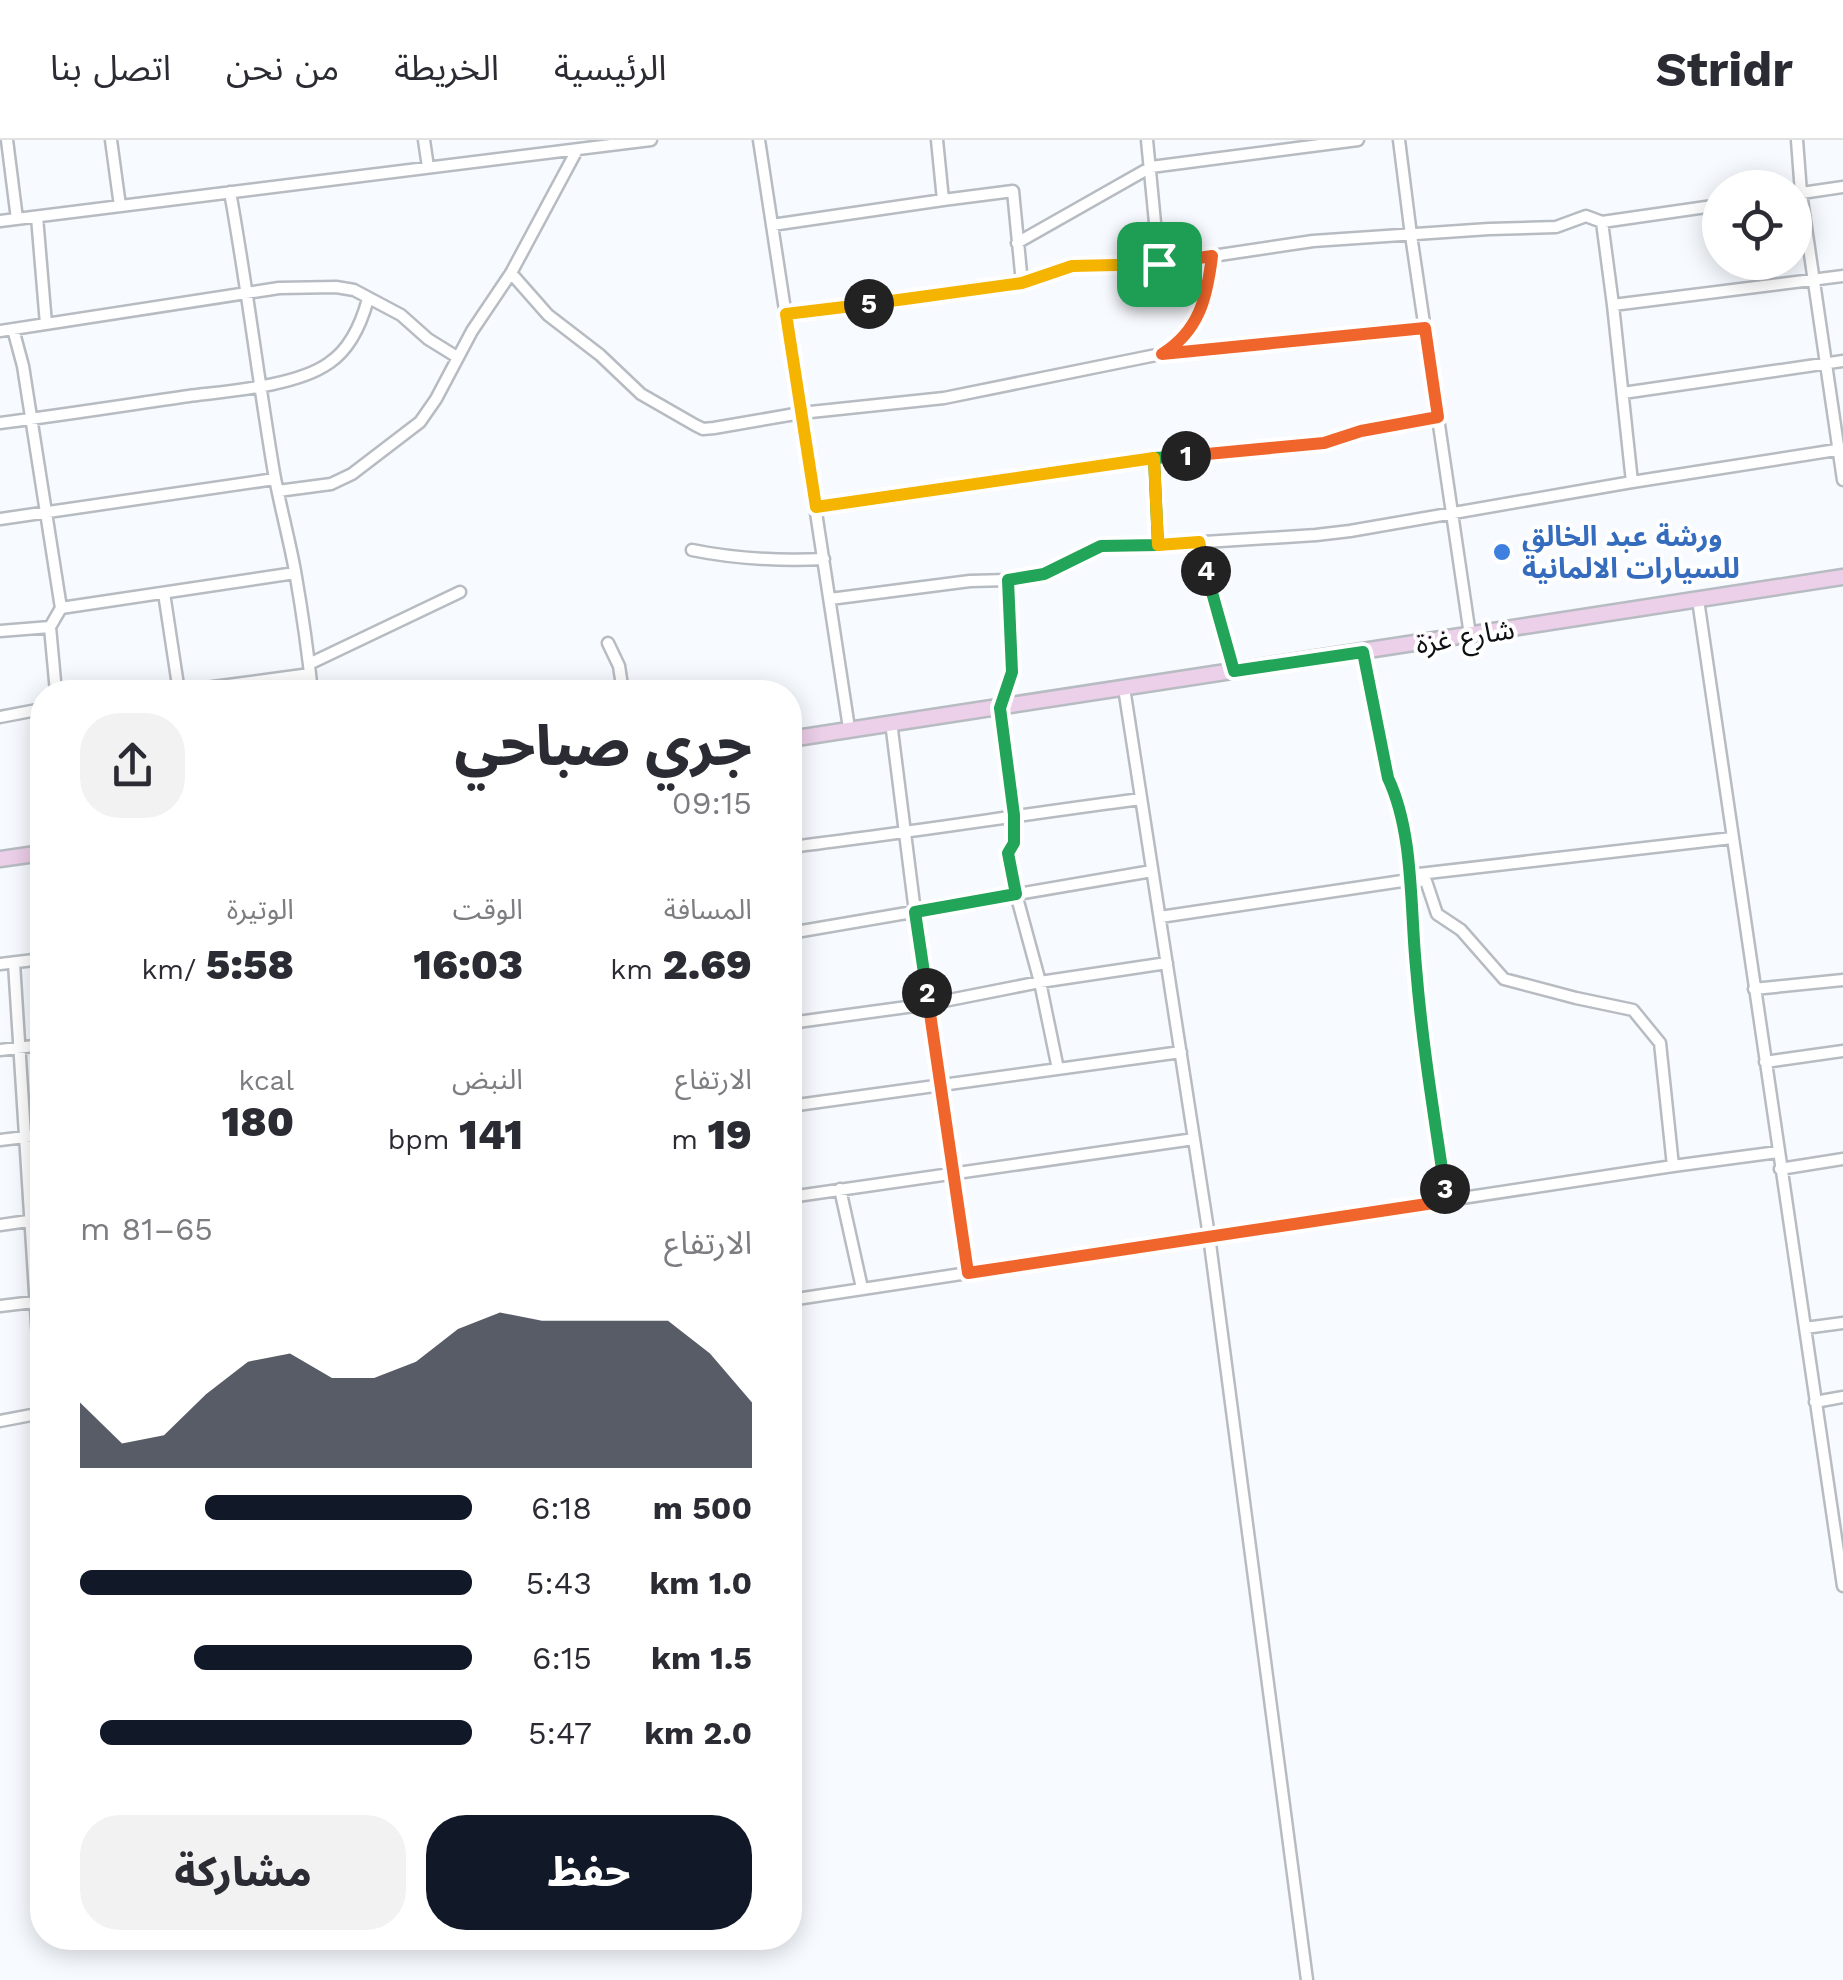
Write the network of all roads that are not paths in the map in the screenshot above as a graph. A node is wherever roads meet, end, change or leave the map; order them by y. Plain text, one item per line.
1 (7, 140) edge
2 (110, 140) edge
3 (424, 140) edge
4 (650, 140) edge
5 (759, 140) edge
6 (936, 140) edge
7 (1148, 140) edge
8 (1358, 140) edge
9 (1400, 140) edge
10 (1798, 140) edge
11 (577, 150) junction
12 (428, 167) junction
13 (1151, 168) junction
14 (1798, 170) edge
15 (1843, 187) edge
16 (230, 192) junction
17 (1812, 192) edge
18 (943, 200) junction
19 (120, 206) junction
20 (1702, 208) edge
21 (38, 217) junction
22 (17, 219) junction
23 (0, 221) edge
24 (1602, 222) junction
25 (772, 225) junction
26 (1411, 235) junction
27 (1017, 243) junction
28 (1212, 256) junction
29 (1159, 264) junction
30 (510, 273) junction
31 (1812, 274) edge
32 (1843, 276) edge
33 (1813, 280) junction
34 (1022, 283) junction
35 (245, 294) junction
36 (368, 298) junction
37 (1614, 306) junction
38 (786, 314) junction
39 (46, 324) junction
40 (13, 328) junction
41 (1425, 328) junction
42 (0, 331) edge
43 (1162, 354) junction
44 (456, 357) junction
45 (1843, 361) edge
46 (1825, 364) junction
47 (260, 386) junction
48 (1623, 393) junction
49 (800, 413) junction
50 (1438, 417) junction
51 (30, 419) junction
52 (0, 423) edge
53 (1841, 450) edge
54 (1154, 458) junction
55 (1843, 480) edge
56 (1632, 482) junction
57 (277, 485) junction
58 (816, 507) junction
59 (45, 512) junction
60 (1453, 513) junction
61 (0, 519) edge
62 (1199, 542) junction
63 (1158, 545) junction
64 (692, 550) dead end
65 (824, 559) junction
66 (296, 573) junction
67 (1843, 577) edge
68 (1008, 580) junction
69 (460, 592) dead end
70 (164, 593) junction
71 (830, 599) junction
72 (1698, 600) junction
73 (62, 608) junction
74 (50, 627) junction
75 (0, 631) edge
76 (1470, 635) junction
77 (608, 643) dead end
78 (1363, 652) junction
79 (309, 669) junction
80 (1234, 671) junction
81 (55, 680) edge
82 (175, 680) edge
83 (246, 680) edge
84 (310, 680) edge
85 (620, 680) edge
86 (1124, 688) junction
87 (1000, 708) junction
88 (30, 711) edge
89 (0, 717) edge
90 (891, 722) junction
91 (849, 728) junction
92 (802, 737) edge
93 (1141, 800) junction
94 (1014, 815) junction
95 (905, 834) junction
96 (1732, 838) junction
97 (802, 846) edge
98 (30, 854) edge
99 (0, 859) edge
100 (1152, 872) junction
101 (1408, 878) junction
102 (1016, 894) junction
103 (915, 912) junction
104 (1160, 917) junction
105 (802, 931) edge
106 (30, 960) edge
107 (14, 962) junction
108 (1166, 963) junction
109 (0, 964) edge
110 (1843, 980) edge
111 (1040, 982) junction
112 (1754, 989) junction
113 (928, 1004) junction
114 (802, 1021) edge
115 (30, 1046) edge
116 (19, 1048) junction
117 (0, 1050) edge
118 (1843, 1051) edge
119 (1181, 1052) junction
120 (1764, 1062) junction
121 (1058, 1069) junction
122 (940, 1085) junction
123 (802, 1104) edge
124 (30, 1136) edge
125 (25, 1137) junction
126 (1194, 1139) junction
127 (0, 1140) edge
128 (1778, 1152) junction
129 (1843, 1159) edge
130 (1674, 1166) junction
131 (1780, 1169) junction
132 (955, 1174) junction
133 (30, 1175) edge
134 (840, 1189) junction
135 (802, 1194) edge
136 (1447, 1201) junction
137 (30, 1221) edge
138 (0, 1224) edge
139 (1209, 1236) junction
140 (968, 1273) junction
141 (862, 1288) junction
142 (802, 1298) edge
143 (30, 1303) edge
144 (0, 1306) edge
145 (1843, 1322) edge
146 (1806, 1328) junction
147 (1843, 1397) edge
148 (1816, 1402) junction
149 (30, 1415) edge
150 (0, 1421) edge
151 (1843, 1586) edge
152 (1307, 1980) edge

1 - 22 street
2 - 19 street
3 - 12 street
4 - 11 street
5 - 25 street
6 - 18 street
7 - 13 street
8 - 13 street
9 - 26 street
10 - 14 street
11 - 12 street
11 - 30 street
12 - 16 street
13 - 27 street
13 - 29 street
15 - 17 street
16 - 19 street
16 - 35 street
18 - 25 street
18 - 27 street
19 - 21 street
20 - 24 street
21 - 22 street
21 - 39 street
22 - 23 street
24 - 26 street
24 - 37 street
25 - 38 street
26 - 28 street
26 - 41 street
27 - 34 street
28 - 29 street
28 - 43 street
29 - 34 street
30 - 44 street
30 - 49 street
31 - 33 street
32 - 33 street
33 - 37 street
33 - 46 street
34 - 38 street
35 - 36 street
35 - 39 street
35 - 47 street
36 - 44 street
36 - 47 street
37 - 48 street
38 - 49 street
39 - 40 street
40 - 42 street
40 - 51 street
41 - 43 street
41 - 50 street
43 - 49 street
44 - 57 street
45 - 46 street
46 - 48 street
46 - 53 street
47 - 51 street
47 - 57 street
48 - 56 street
49 - 58 street
50 - 54 street
50 - 60 street
51 - 52 street
51 - 59 street
53 - 55 street
53 - 56 street
54 - 58 street
54 - 63 street
56 - 60 street
57 - 59 street
57 - 66 street
58 - 65 street
59 - 61 street
59 - 73 street
60 - 62 street
60 - 76 street
62 - 63 street
62 - 80 street
63 - 68 street
64 - 65 street
65 - 71 street
66 - 70 street
66 - 79 street
67 - 72 main road, شارع غزة
68 - 71 street
68 - 87 street
69 - 79 street
70 - 73 street
70 - 82 street
71 - 91 street
72 - 76 main road, شارع غزة
72 - 96 street
73 - 74 street
74 - 75 street
74 - 81 street
76 - 78 main road, شارع غزة
77 - 85 street
78 - 80 main road, شارع غزة
78 - 101 street
79 - 83 street
79 - 84 street
80 - 86 main road, شارع غزة
86 - 87 main road, شارع غزة
86 - 93 street
87 - 90 main road, شارع غزة
87 - 94 street
88 - 89 street
90 - 91 main road, شارع غزة
90 - 95 street
91 - 92 main road, شارع غزة
93 - 94 street
93 - 100 street
94 - 95 street
94 - 102 street
95 - 97 street
95 - 103 street
96 - 101 street
96 - 112 street
98 - 99 main road
100 - 102 street
100 - 104 street
101 - 104 street
101 - 130 street
101 - 136 street
102 - 103 street
102 - 111 street
103 - 105 street
103 - 113 street
104 - 108 street
106 - 107 street
107 - 109 street
107 - 116 street
108 - 111 street
108 - 119 street
110 - 112 street
111 - 113 street
111 - 121 street
112 - 120 street
113 - 114 street
113 - 122 street
115 - 116 street
116 - 117 street
116 - 125 street
118 - 120 street
119 - 121 street
119 - 126 street
120 - 128 street
121 - 122 street
122 - 123 street
122 - 132 street
124 - 125 street
125 - 127 street
125 - 133 street
126 - 132 street
126 - 139 street
128 - 130 street
128 - 131 street
129 - 131 street
130 - 136 street
131 - 146 street
132 - 134 street
132 - 140 street
134 - 135 street
134 - 141 street
136 - 139 street
137 - 138 street
139 - 140 street
139 - 152 street
140 - 141 street
141 - 142 street
143 - 144 street
145 - 146 street
146 - 148 street
147 - 148 street
148 - 151 street
149 - 150 street

